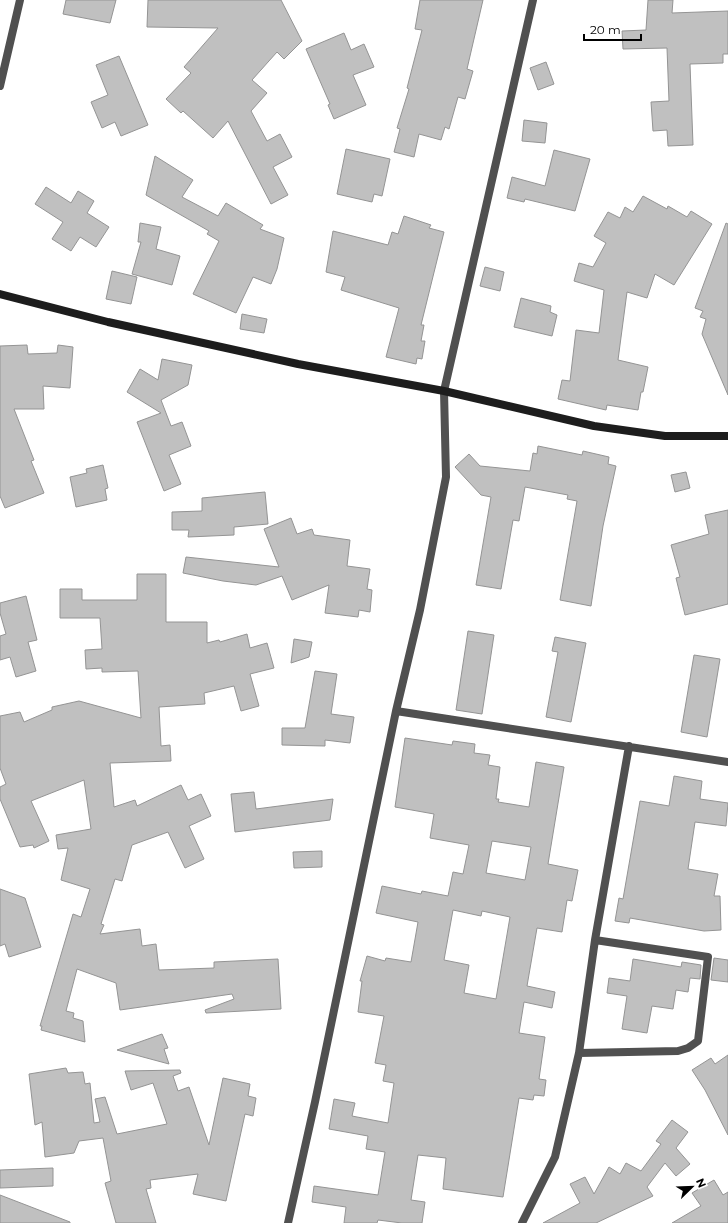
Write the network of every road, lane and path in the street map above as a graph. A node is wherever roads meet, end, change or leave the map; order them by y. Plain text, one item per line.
1 (20, 0) edge
2 (533, 0) edge
3 (0, 86) edge
4 (0, 294) edge
5 (444, 391) junction
6 (728, 436) edge
7 (396, 711) junction
8 (629, 746) junction
9 (728, 762) edge
10 (595, 940) junction
11 (579, 1053) junction
12 (288, 1223) edge
13 (522, 1223) edge

1 - 3 street
2 - 5 street
4 - 5 street
5 - 6 street
5 - 7 street
7 - 8 street
7 - 12 street
8 - 9 street
8 - 10 street
10 - 11 street
10 - 11 street
11 - 13 street

